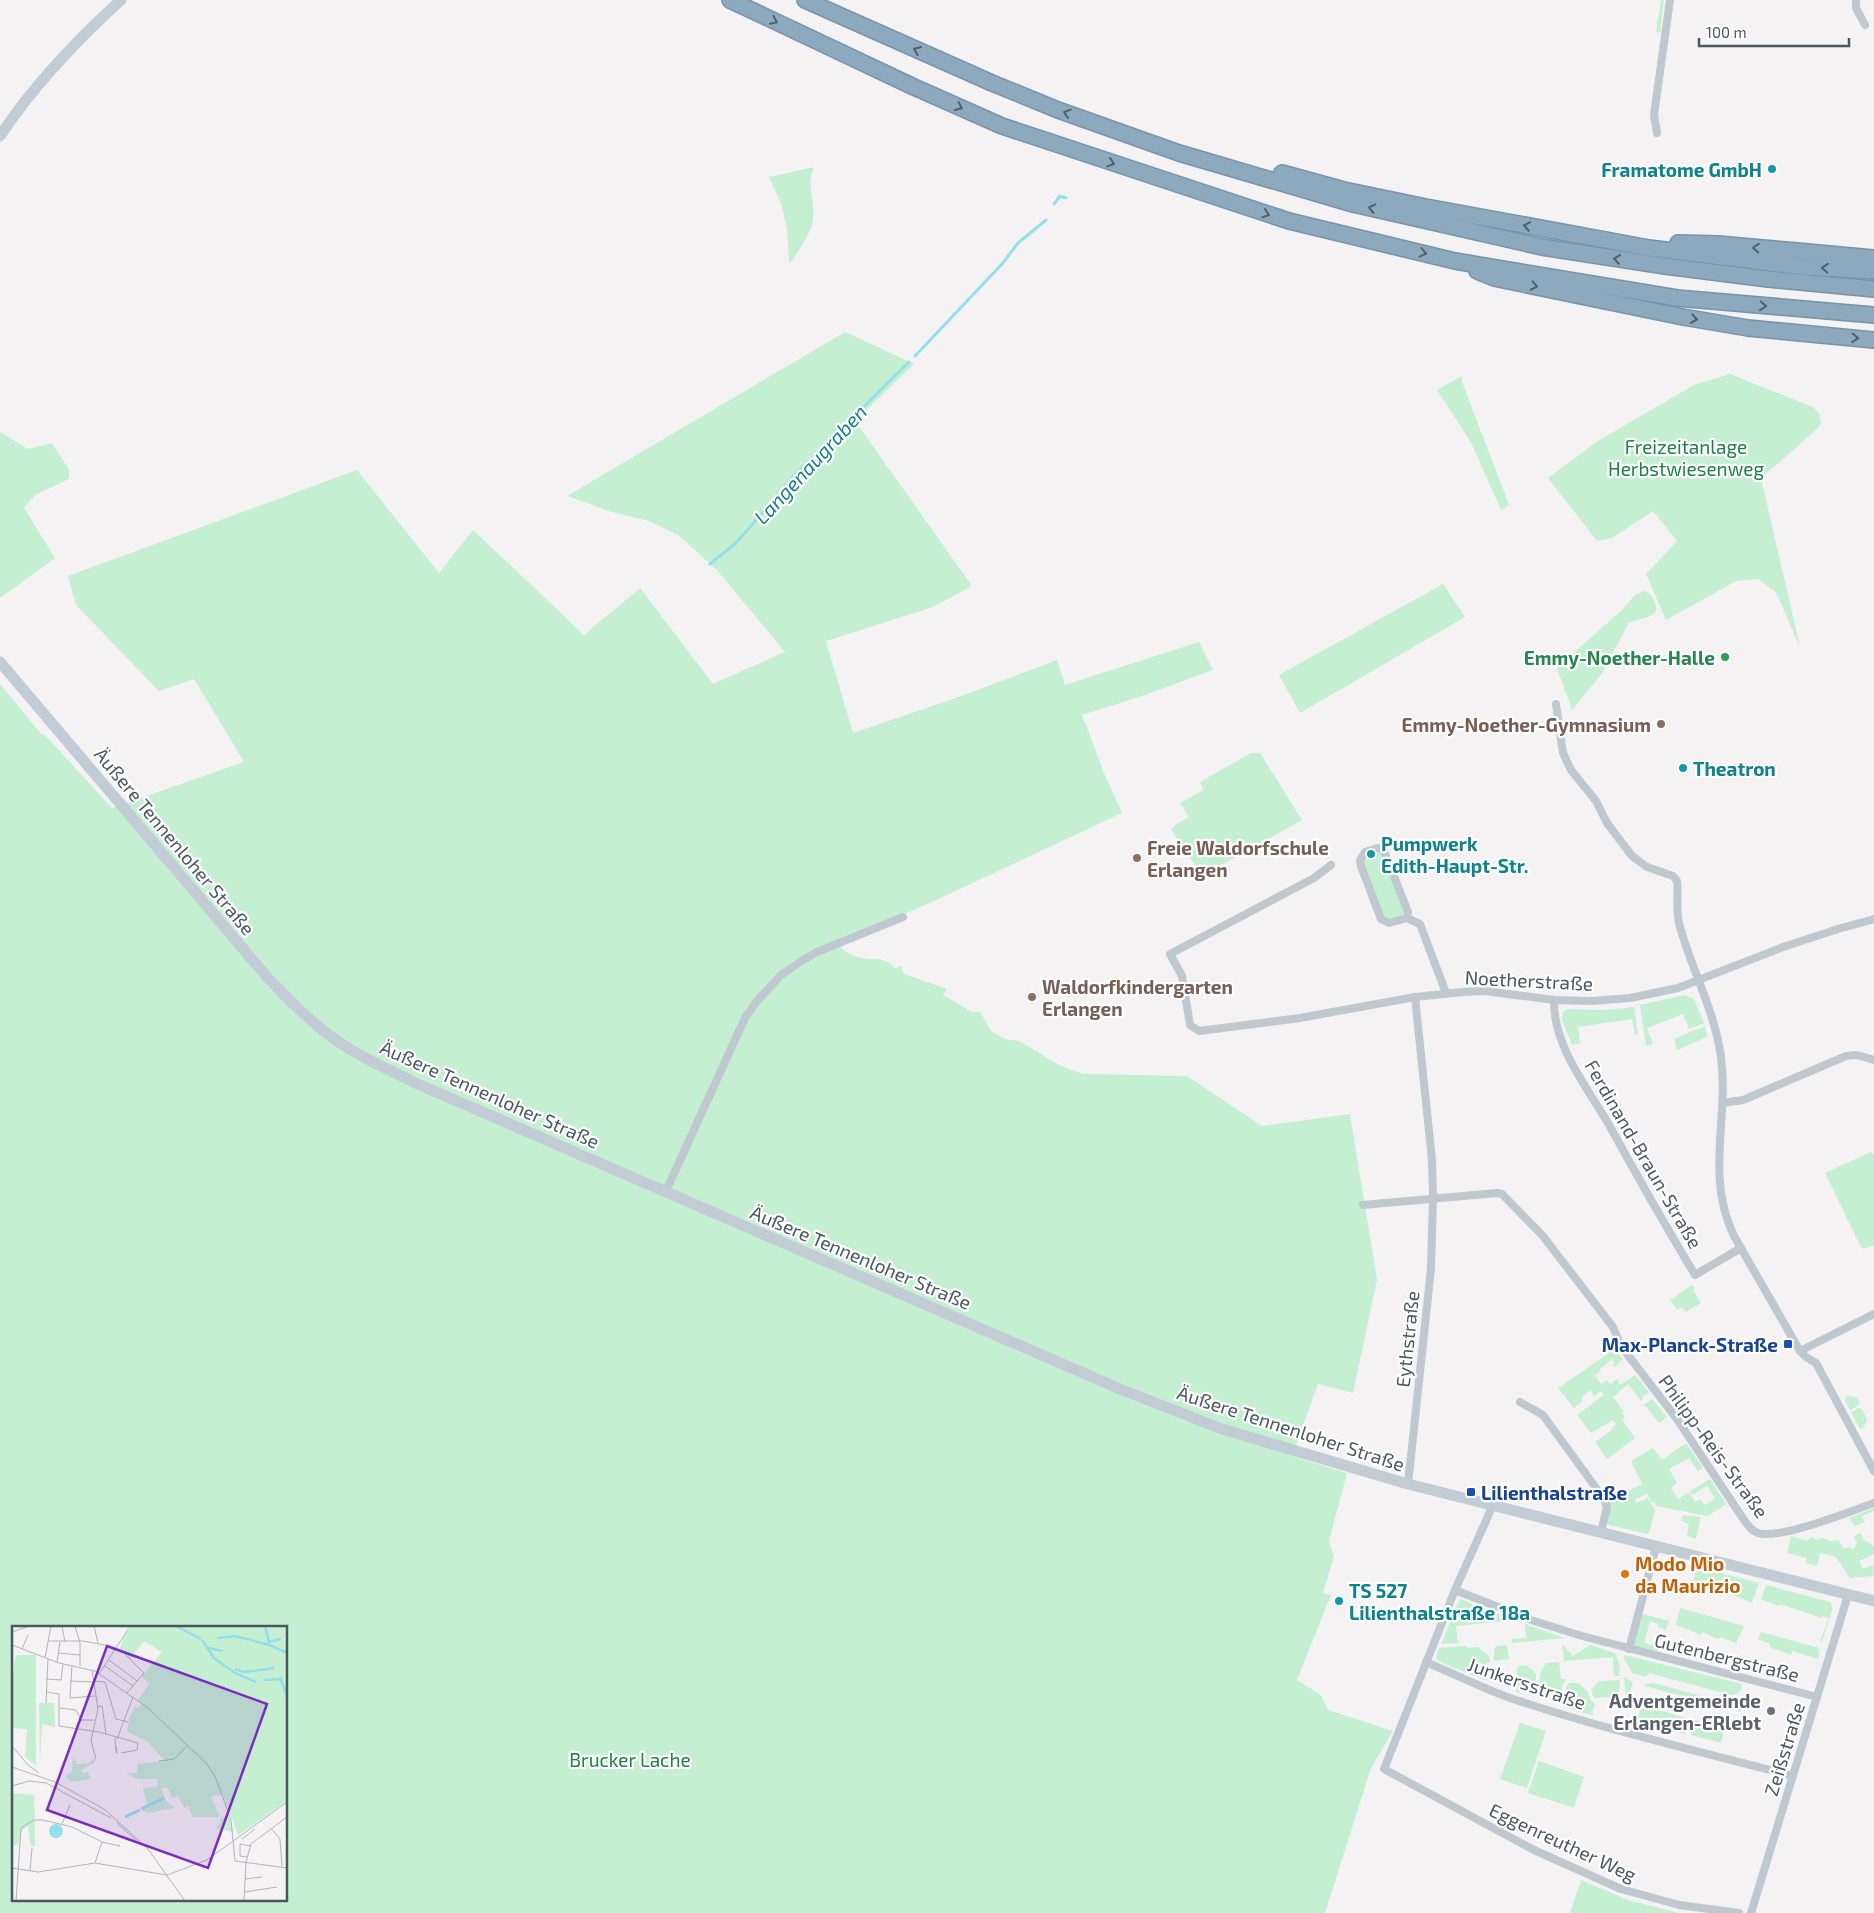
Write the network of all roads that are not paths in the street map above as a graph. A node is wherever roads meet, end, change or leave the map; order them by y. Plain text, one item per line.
1 (121, 0) edge
2 (730, 0) edge
3 (806, 0) edge
4 (1670, 0) edge
5 (1856, 0) edge
6 (1865, 25) dead end
7 (1657, 133) dead end
8 (0, 136) edge
9 (1179, 153) junction
10 (1574, 235) junction
11 (1874, 258) edge
12 (1455, 261) junction
13 (1874, 271) edge
14 (1874, 289) edge
15 (1874, 315) edge
16 (1874, 340) edge
17 (0, 662) edge
18 (1556, 704) dead end
19 (1331, 865) dead end
20 (903, 917) dead end
21 (1407, 918) junction
22 (1874, 919) edge
23 (1698, 980) junction
24 (1446, 993) junction
25 (1415, 997) junction
26 (1554, 1000) junction
27 (1874, 1060) edge
28 (1723, 1103) junction
29 (666, 1190) junction
30 (1434, 1198) junction
31 (1362, 1205) dead end
32 (1741, 1248) junction
33 (1874, 1314) edge
34 (1800, 1351) junction
35 (1520, 1402) dead end
36 (1874, 1471) edge
37 (1408, 1484) junction
38 (1874, 1503) edge
39 (1493, 1505) junction
40 (1601, 1532) junction
41 (1656, 1547) junction
42 (1455, 1590) junction
43 (1848, 1595) junction
44 (1874, 1601) edge
45 (1629, 1649) junction
46 (1426, 1662) junction
47 (1817, 1697) junction
48 (1793, 1776) junction
49 (1739, 1913) edge
50 (1751, 1913) edge

1 - 8 street
2 -> 12 highway
9 -> 3 highway
4 - 7 street
5 - 6 street
10 -> 9 highway
14 -> 9 highway
11 -> 10 highway
13 -> 10 highway
12 -> 15 highway
12 -> 16 highway
17 - 29 street, Äußere Tennenloher Straße
18 - 23 street
19 - 25 street, Noetherstraße
20 - 29 street
21 - 21 street
21 - 24 street
22 - 23 street, Noetherstraße
23 - 26 street, Noetherstraße
23 - 28 street
24 - 25 street, Noetherstraße
24 - 26 street, Noetherstraße
25 - 30 street, Eythstraße
26 - 32 street, Ferdinand-Braun-Straße
27 - 28 street
28 - 32 street
29 - 37 street, Äußere Tennenloher Straße
30 - 31 street
30 - 37 street, Eythstraße
30 - 38 street, Philipp-Reis-Straße
32 - 34 street
33 - 34 street
34 - 36 street
35 - 40 street
37 - 39 street, Äußere Tennenloher Straße
39 - 40 street, Äußere Tennenloher Straße
39 - 42 street
40 - 41 street, Äußere Tennenloher Straße
41 - 43 street, Äußere Tennenloher Straße
41 - 45 street, Gutenbergstraße
42 - 45 street, Gutenbergstraße
42 - 46 street
43 - 44 street, Äußere Tennenloher Straße
43 - 47 street, Zeißstraße
45 - 47 street, Gutenbergstraße
46 - 48 street, Junkersstraße
46 - 49 street, Eggenreuther Weg
47 - 48 street, Zeißstraße
48 - 50 street, Zeißstraße

